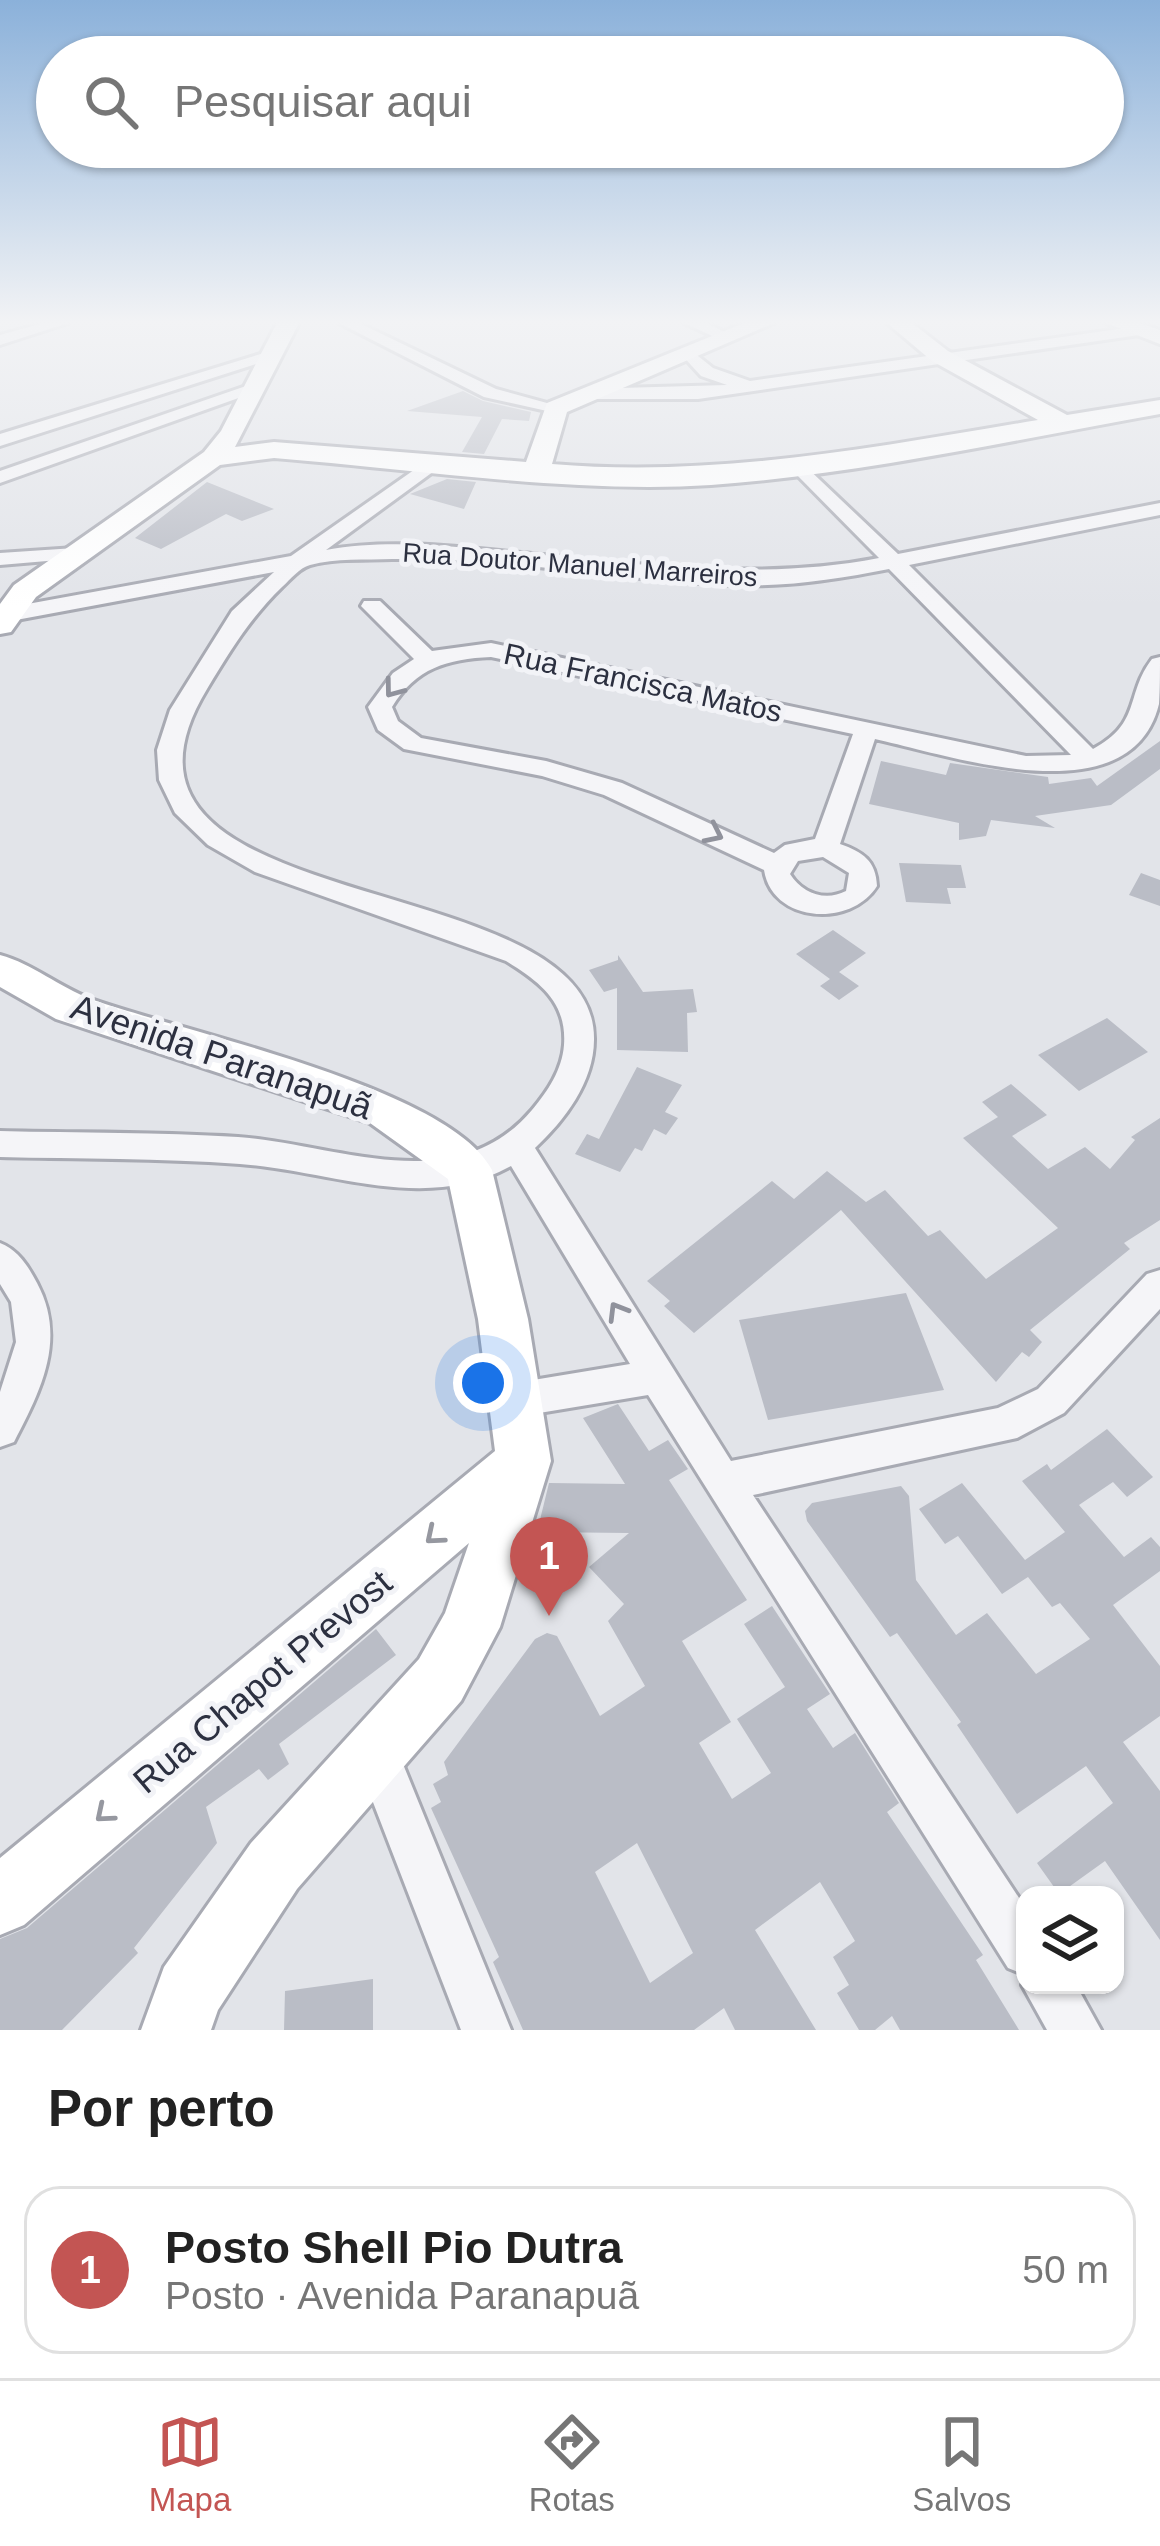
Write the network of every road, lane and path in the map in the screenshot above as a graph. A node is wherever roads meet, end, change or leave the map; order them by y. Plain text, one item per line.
1 (72, 418) edge
2 (172, 418) edge
3 (240, 418) edge
4 (553, 418) edge
5 (1051, 418) edge
6 (1111, 418) edge
7 (1068, 427) junction
8 (233, 433) junction
9 (0, 440) edge
10 (274, 449) junction
11 (213, 458) junction
12 (434, 462) junction
13 (801, 468) junction
14 (537, 471) junction
15 (0, 477) edge
16 (1160, 509) edge
17 (75, 554) junction
18 (302, 558) junction
19 (0, 559) edge
20 (899, 562) junction
21 (371, 606) dead end
22 (6, 608) edge
23 (427, 659) junction
24 (1160, 664) edge
25 (866, 730) junction
26 (1091, 761) junction
27 (825, 848) junction
28 (778, 866) junction
29 (0, 968) edge
30 (0, 1144) edge
31 (518, 1149) junction
32 (469, 1170) junction
33 (0, 1258) edge
34 (1160, 1285) edge
35 (657, 1377) junction
36 (515, 1400) junction
37 (0, 1429) edge
38 (524, 1461) junction
39 (722, 1482) junction
40 (376, 1753) junction
41 (0, 1901) edge
42 (1016, 1937) edge
43 (1053, 1994) edge
44 (176, 2030) edge
45 (486, 2030) edge
46 (1076, 2030) edge

1 - 9 street
2 - 15 street
3 - 8 street
4 - 14 street
5 - 7 street
6 - 7 street
7 - 13 street
8 - 10 street
8 - 11 street
10 - 11 street
10 - 12 street
11 - 17 street
12 - 14 street
12 - 18 street
13 - 14 street
13 - 20 street
16 - 20 street, Rua Doutor Manuel Marreiros
17 - 19 street
17 - 22 street
18 - 20 street, Rua Doutor Manuel Marreiros
18 - 22 street, Rua Doutor Manuel Marreiros
18 - 31 street
20 - 26 street
21 - 23 street
23 - 25 street, Rua Francisca Matos
23 -> 28 street
24 - 26 street
25 - 26 street, Rua Francisca Matos
25 - 27 street
27 - 28 street
27 - 28 street
29 - 32 street, Avenida Paranapuã
30 - 32 street
31 - 32 street
35 -> 31 street
32 - 36 street
33 - 37 street
34 - 39 street
35 - 36 street
35 - 39 street
36 - 38 street
38 - 40 street
38 -> 41 street, Rua Chapot Prevost
39 - 42 street
40 - 44 street
40 - 45 street
43 - 46 street

